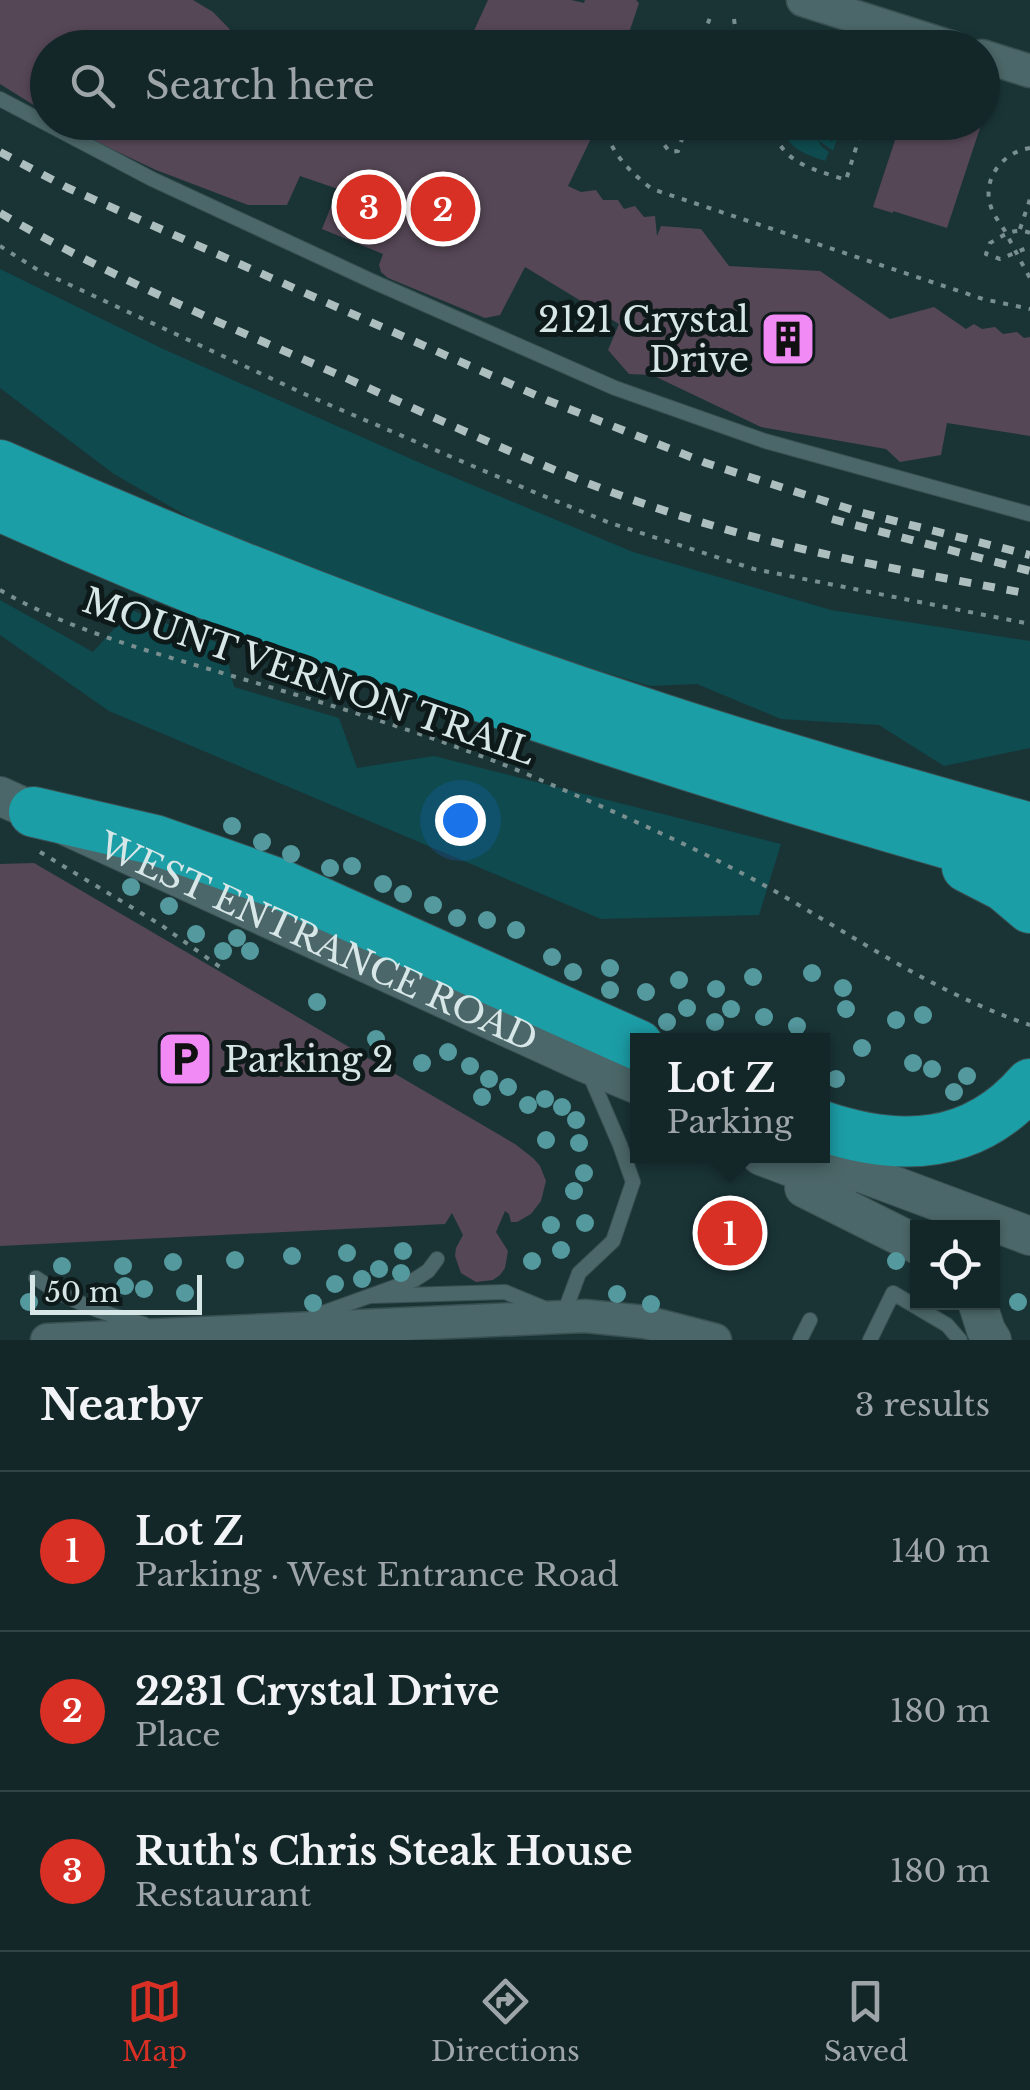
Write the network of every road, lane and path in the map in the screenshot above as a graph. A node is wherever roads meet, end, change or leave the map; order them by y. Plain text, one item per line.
1 (804, 0) edge
2 (712, 12) dead end
3 (734, 19) dead end
4 (706, 30) edge
5 (736, 30) edge
6 (898, 30) edge
7 (1000, 62) edge
8 (1030, 72) edge
9 (0, 99) edge
10 (30, 115) edge
11 (78, 140) edge
12 (608, 140) edge
13 (660, 140) edge
14 (682, 140) edge
15 (776, 140) edge
16 (858, 140) edge
17 (1030, 148) edge
18 (1030, 199) edge
19 (1020, 230) junction
20 (1030, 233) edge
21 (1006, 234) junction
22 (1030, 244) edge
23 (0, 246) edge
24 (1015, 253) junction
25 (1030, 278) edge
26 (1030, 309) edge
27 (0, 465) edge
28 (0, 506) edge
29 (1030, 514) edge
30 (0, 590) edge
31 (1030, 624) edge
32 (848, 816) junction
33 (21, 819) edge
34 (1030, 828) edge
35 (1030, 867) edge
36 (1030, 908) edge
37 (220, 967) dead end
38 (1030, 1024) edge
39 (622, 1072) edge
40 (1030, 1084) edge
41 (830, 1128) edge
42 (830, 1162) edge
43 (758, 1163) edge
44 (781, 1163) edge
45 (932, 1220) edge
46 (1030, 1236) edge
47 (910, 1241) edge
48 (1000, 1245) edge
49 (1030, 1256) edge
50 (437, 1259) dead end
51 (36, 1278) dead end
52 (370, 1296) junction
53 (563, 1316) junction
54 (810, 1320) dead end
55 (270, 1329) junction
56 (980, 1330) edge
57 (184, 1333) junction
58 (47, 1340) edge
59 (715, 1340) edge
60 (800, 1340) edge
61 (870, 1340) edge

1 - 6 street
2 - 4 path
3 - 5 path
7 - 8 street
9 - 10 lane
11 - 29 lane
12 - 26 path
13 - 14 path
15 - 16 path
17 - 21 path
18 - 19 path
19 - 20 path
19 - 21 path
21 - 24 path
21 - 24 path
22 - 24 path
23 - 31 path
24 - 25 path
27 - 34 highway
28 - 32 highway
30 - 38 path, MOUNT VERNON TRAIL
32 - 35 highway
32 - 36 highway
33 - 37 path
33 - 39 highway
39 - 53 lane
40 - 41 highway
42 - 46 main road
43 - 47 main road
44 - 45 main road
48 - 49 main road
50 - 52 lane
51 - 57 lane
52 - 53 lane
52 - 55 lane
53 - 55 street
53 - 59 street
54 - 60 lane
55 - 57 street
56 - 61 lane
57 - 58 street

